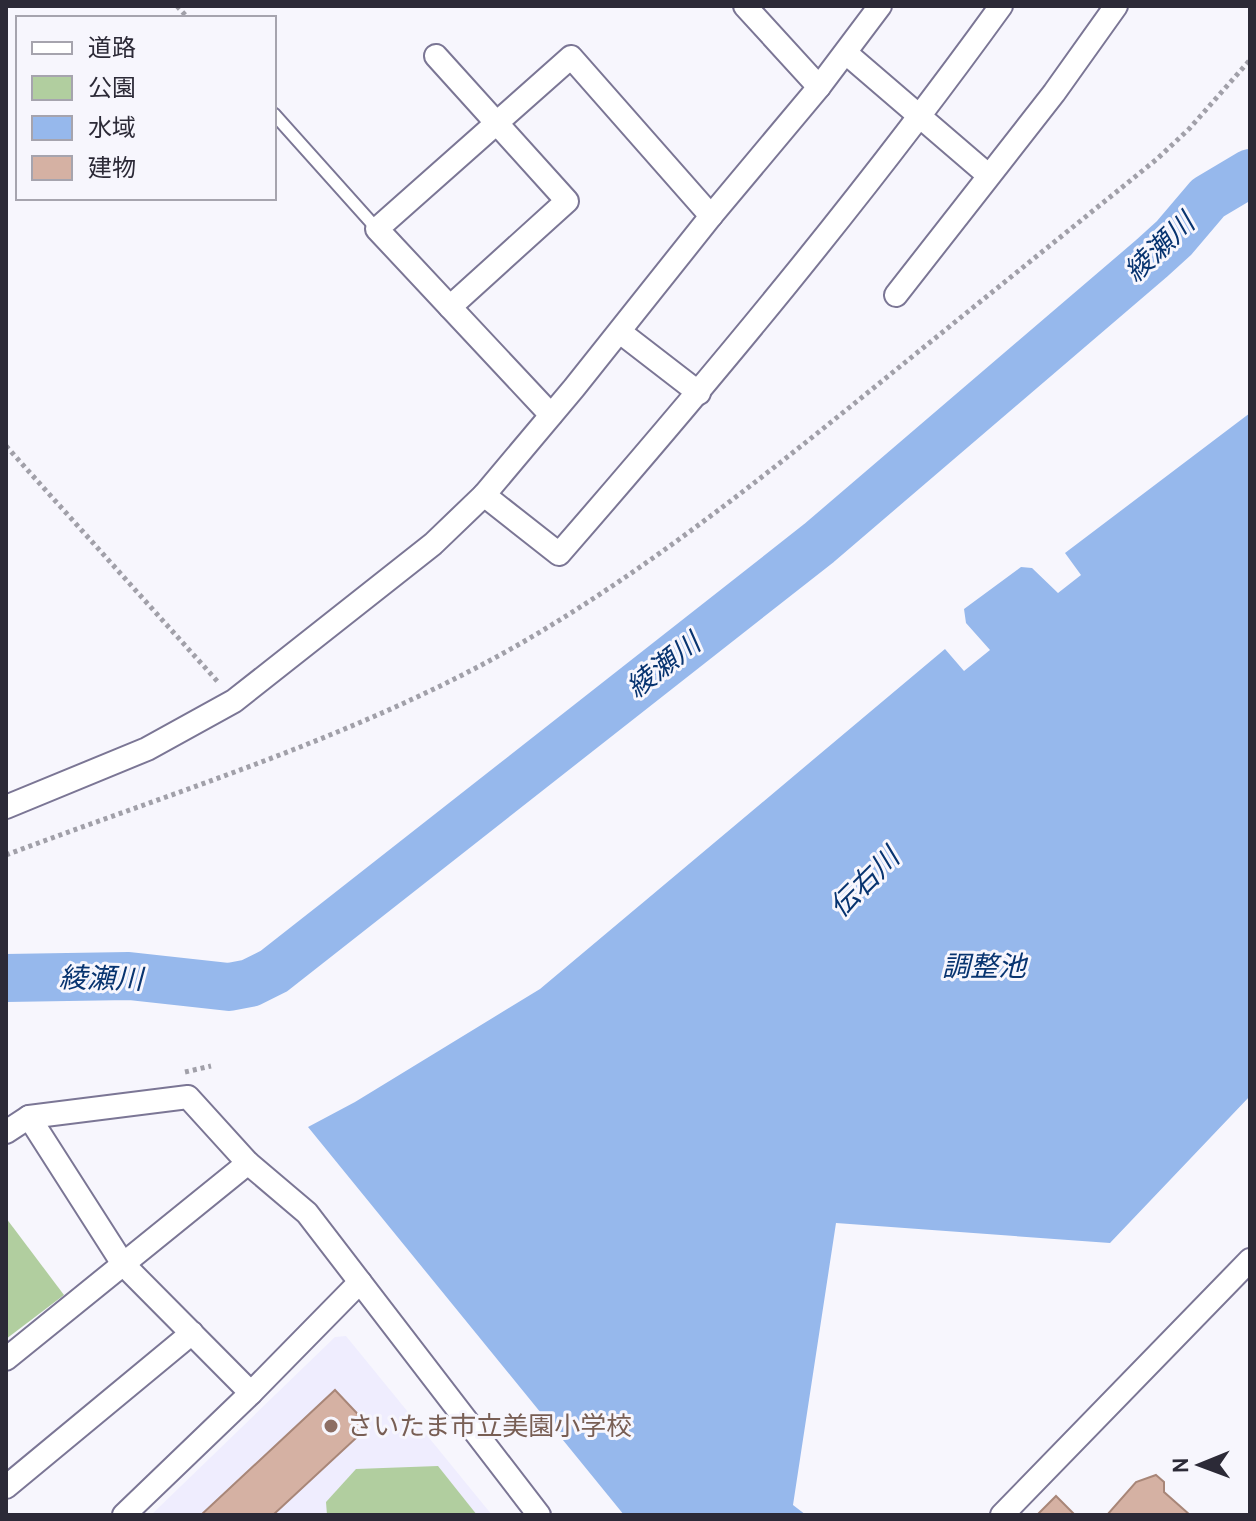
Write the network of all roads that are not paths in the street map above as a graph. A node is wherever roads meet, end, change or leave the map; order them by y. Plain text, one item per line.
1 (745, 6) edge
2 (880, 6) edge
3 (1001, 6) edge
4 (1116, 6) edge
5 (846, 53) junction
6 (436, 56) dead end
7 (819, 87) junction
8 (276, 116) edge
9 (921, 117) junction
10 (497, 122) junction
11 (988, 175) junction
12 (711, 216) junction
13 (377, 229) junction
14 (896, 295) dead end
15 (450, 307) junction
16 (620, 332) junction
17 (699, 393) junction
18 (551, 415) junction
19 (484, 495) junction
20 (6, 807) edge
21 (29, 1117) junction
22 (6, 1132) edge
23 (248, 1163) junction
24 (1250, 1260) edge
25 (123, 1264) junction
26 (360, 1282) junction
27 (192, 1333) junction
28 (6, 1359) edge
29 (251, 1393) junction
30 (6, 1487) edge
31 (124, 1515) edge
32 (539, 1515) edge
33 (1002, 1515) edge

1 - 7 street
2 - 5 street
3 - 9 street
4 - 11 street
5 - 7 street
5 - 9 street
6 - 10 street
7 - 12 street
8 - 13 lane
9 - 11 street
9 - 17 street
10 - 12 street
10 - 13 street
10 - 15 street
11 - 14 street
12 - 16 street
13 - 15 street
15 - 18 street
16 - 17 street
16 - 18 street
17 - 19 street
18 - 19 street
19 - 20 street
21 - 22 street
21 - 23 street
21 - 25 street
23 - 25 street
23 - 26 street
24 - 33 street
25 - 27 street
25 - 28 street
26 - 29 street
26 - 32 street
27 - 29 street
27 - 30 street
29 - 31 street

